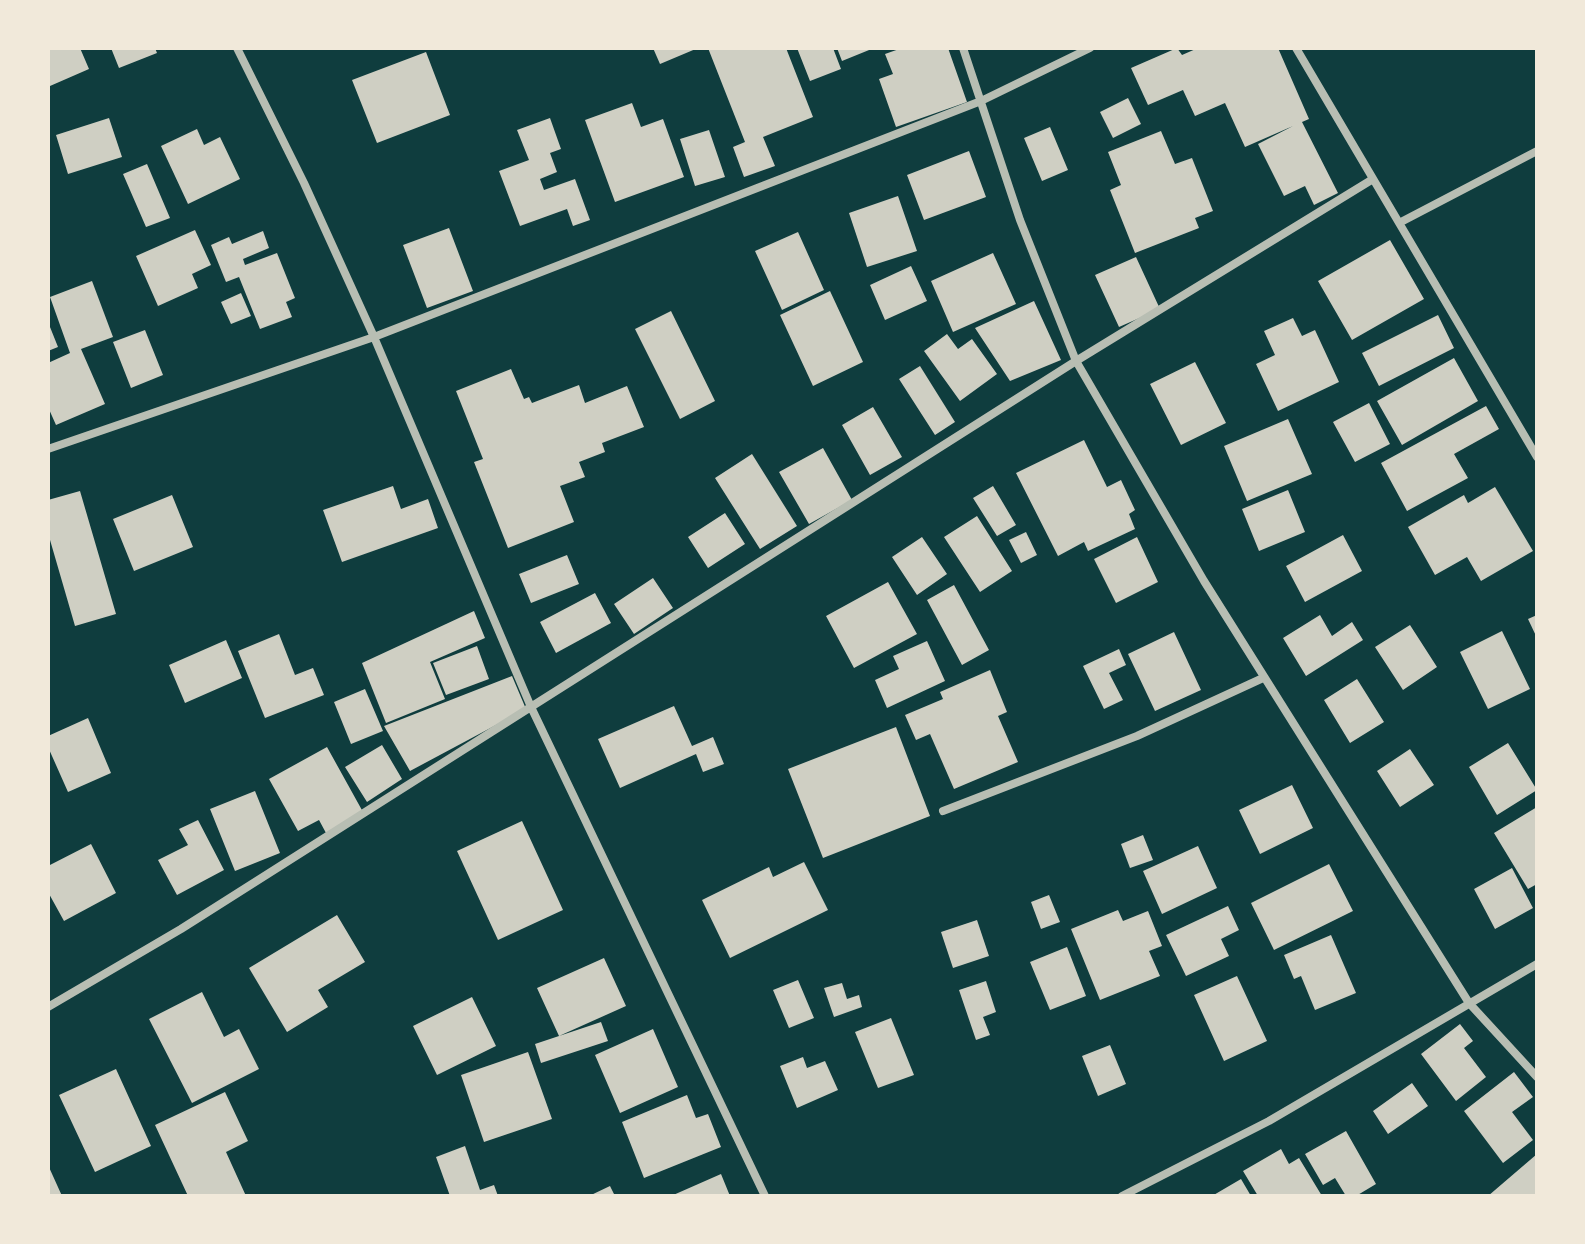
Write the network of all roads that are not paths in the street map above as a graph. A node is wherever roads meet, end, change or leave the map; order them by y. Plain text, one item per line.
1 (237, 48) edge
2 (963, 48) edge
3 (1090, 48) edge
4 (1296, 48) edge
5 (981, 101) junction
6 (1537, 151) edge
7 (1373, 179) junction
8 (1399, 223) junction
9 (374, 337) junction
10 (1076, 361) junction
11 (48, 449) edge
12 (1537, 457) edge
13 (1263, 678) junction
14 (531, 707) junction
15 (943, 811) dead end
16 (1537, 964) edge
17 (1469, 1003) junction
18 (48, 1007) edge
19 (1537, 1077) edge
20 (765, 1196) edge
21 (1122, 1196) edge

1 - 9 street
2 - 5 street
3 - 5 street
4 - 7 street
5 - 9 street
5 - 10 street
6 - 8 street
7 - 8 street
7 - 10 street
8 - 12 street
9 - 11 street
9 - 14 street
10 - 13 street
10 - 14 street
13 - 15 street
13 - 17 street
14 - 18 street
14 - 20 street
16 - 17 street
17 - 19 street
17 - 21 street

